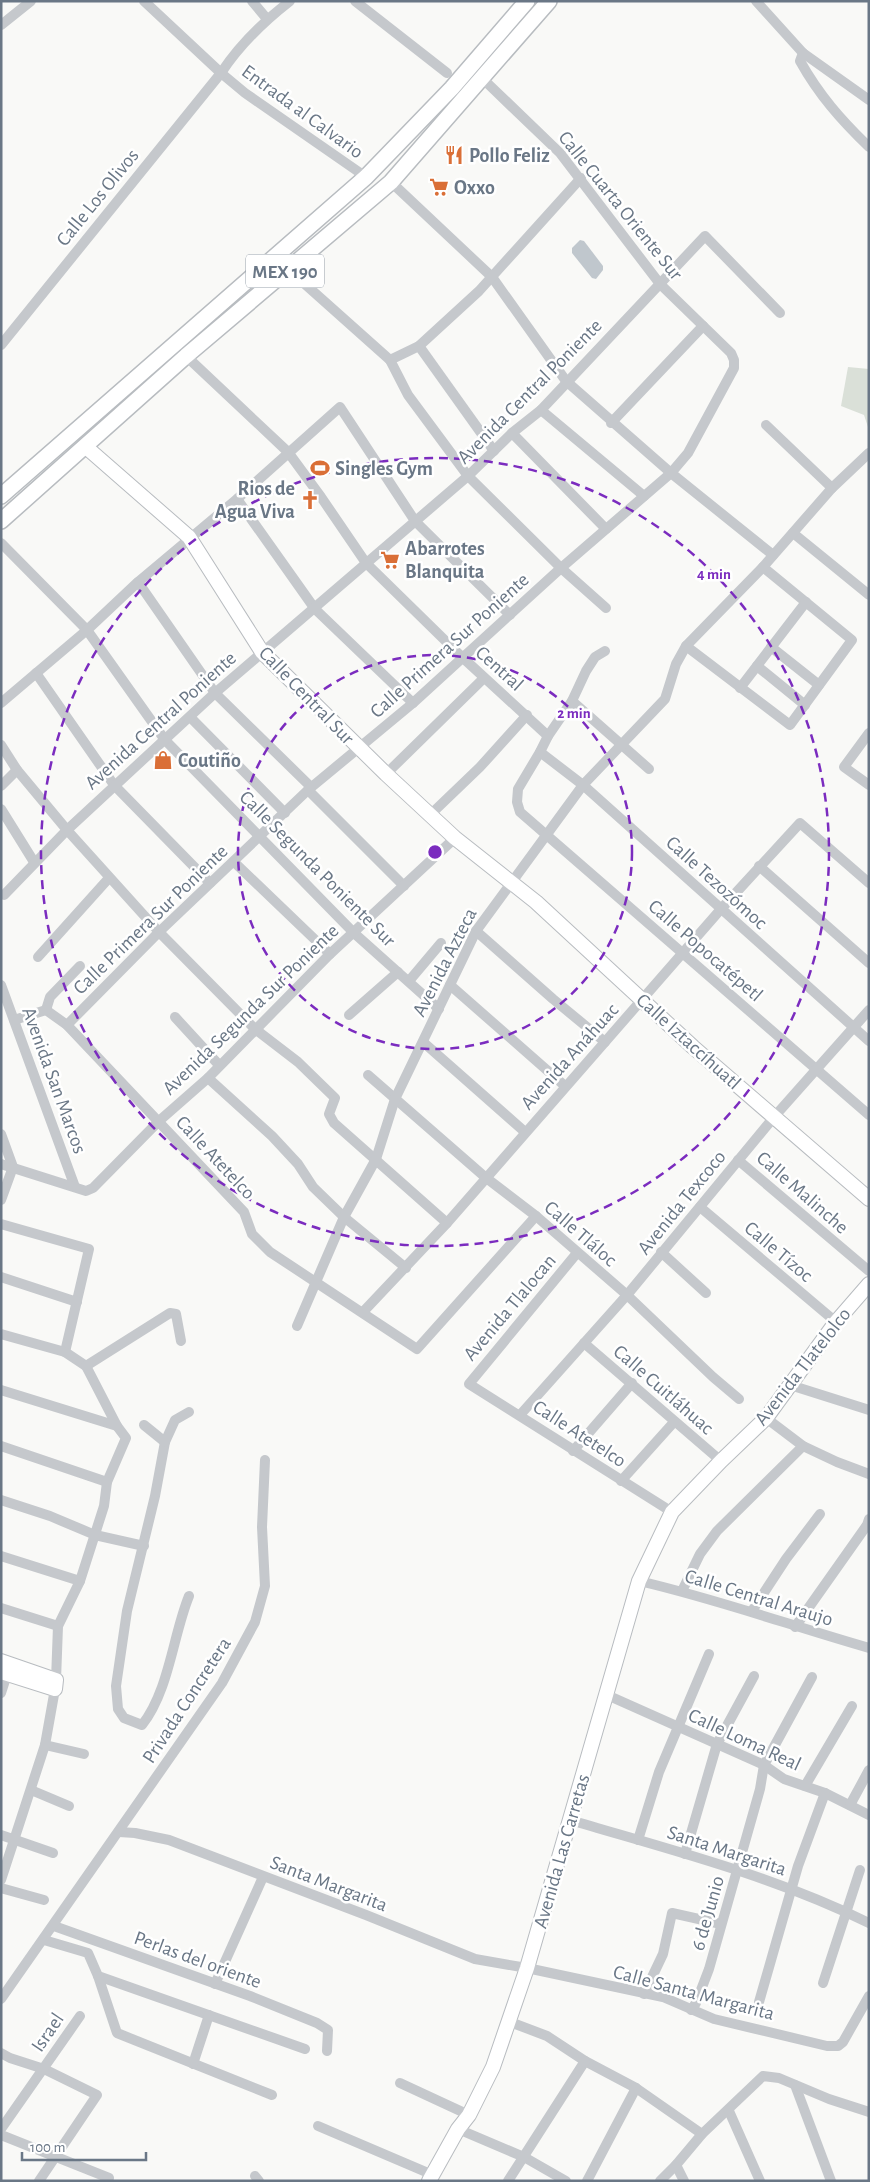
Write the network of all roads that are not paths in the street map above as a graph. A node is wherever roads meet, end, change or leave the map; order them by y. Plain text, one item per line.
1 (31, 1) edge
2 (144, 1) edge
3 (252, 1) edge
4 (290, 1) edge
5 (355, 1) edge
6 (527, 1) edge
7 (549, 1) edge
8 (756, 1) edge
9 (267, 19) junction
10 (1, 25) edge
11 (803, 53) junction
12 (220, 73) junction
13 (447, 73) dead end
14 (483, 79) junction
15 (869, 100) edge
16 (869, 147) edge
17 (366, 177) junction
18 (581, 178) junction
19 (391, 182) junction
20 (288, 269) junction
21 (492, 277) junction
22 (660, 284) junction
23 (780, 313) dead end
24 (703, 326) junction
25 (1, 344) edge
26 (419, 346) junction
27 (730, 353) joint
28 (186, 356) junction
29 (390, 360) junction
30 (566, 381) junction
31 (541, 410) junction
32 (611, 423) junction
33 (766, 425) dead end
34 (512, 432) junction
35 (86, 446) junction
36 (494, 451) junction
37 (288, 452) junction
38 (869, 453) edge
39 (671, 473) junction
40 (468, 476) junction
41 (832, 488) junction
42 (2, 494) edge
43 (644, 496) junction
44 (237, 499) junction
45 (1, 521) edge
46 (415, 521) junction
47 (606, 528) junction
48 (793, 533) junction
49 (189, 537) junction
50 (1, 543) edge
51 (773, 556) junction
52 (366, 563) junction
53 (763, 567) junction
54 (561, 568) junction
55 (138, 582) junction
56 (869, 595) edge
57 (806, 602) junction
58 (606, 608) dead end
59 (315, 609) junction
60 (510, 615) junction
61 (87, 630) junction
62 (686, 646) junction
63 (771, 647) junction
64 (605, 651) dead end
65 (262, 652) junction
66 (462, 657) junction
67 (757, 666) junction
68 (36, 673) junction
69 (484, 678) junction
70 (819, 685) junction
71 (740, 688) junction
72 (215, 693) junction
73 (572, 701) junction
74 (1, 703) edge
75 (413, 703) junction
76 (805, 706) junction
77 (527, 715) junction
78 (190, 717) junction
79 (869, 733) edge
80 (548, 736) junction
81 (165, 740) junction
82 (1, 744) edge
83 (620, 745) junction
84 (358, 747) junction
85 (540, 752) junction
86 (649, 769) dead end
87 (17, 770) junction
88 (386, 774) junction
89 (583, 784) junction
90 (114, 785) junction
91 (869, 785) edge
92 (1, 786) edge
93 (310, 788) junction
94 (1, 809) edge
95 (285, 813) junction
96 (430, 815) junction
97 (67, 830) junction
98 (547, 835) junction
99 (261, 836) junction
100 (455, 838) junction
101 (34, 862) junction
102 (234, 862) junction
103 (759, 866) junction
104 (109, 878) junction
105 (510, 882) junction
106 (869, 883) edge
107 (210, 884) junction
108 (404, 886) junction
109 (4, 895) dead end
110 (720, 909) junction
111 (476, 931) junction
112 (159, 932) junction
113 (354, 932) junction
114 (441, 943) dead end
115 (330, 954) junction
116 (682, 954) junction
117 (38, 957) dead end
118 (869, 963) edge
119 (80, 966) dead end
120 (398, 972) junction
121 (409, 981) junction
122 (1, 985) edge
123 (450, 985) junction
124 (642, 1000) junction
125 (439, 1009) junction
126 (46, 1010) junction
127 (869, 1010) edge
128 (349, 1015) dead end
129 (175, 1017) dead end
130 (14, 1020) junction
131 (67, 1025) junction
132 (854, 1027) junction
133 (254, 1029) junction
134 (869, 1041) edge
135 (423, 1042) junction
136 (605, 1042) junction
137 (219, 1065) junction
138 (817, 1069) junction
139 (368, 1075) dead end
140 (208, 1078) junction
141 (565, 1086) junction
142 (395, 1099) junction
143 (869, 1115) edge
144 (774, 1116) junction
145 (159, 1121) junction
146 (525, 1132) junction
147 (1, 1134) edge
148 (376, 1159) junction
149 (738, 1160) junction
150 (1, 1164) edge
151 (12, 1167) junction
152 (486, 1177) junction
153 (75, 1187) junction
154 (869, 1199) edge
155 (1, 1200) edge
156 (700, 1206) junction
157 (536, 1216) junction
158 (344, 1217) junction
159 (447, 1223) junction
160 (1, 1224) edge
161 (661, 1252) junction
162 (577, 1253) junction
163 (406, 1268) junction
164 (869, 1271) edge
165 (1, 1277) edge
166 (315, 1280) junction
167 (869, 1284) edge
168 (706, 1293) dead end
169 (627, 1295) junction
170 (864, 1297) edge
171 (77, 1302) junction
172 (363, 1312) junction
173 (836, 1322) junction
174 (297, 1326) dead end
175 (1, 1334) edge
176 (181, 1341) dead end
177 (584, 1343) junction
178 (65, 1352) junction
179 (86, 1366) junction
180 (632, 1383) junction
181 (469, 1384) joint
182 (790, 1385) junction
183 (1, 1390) edge
184 (739, 1399) dead end
185 (869, 1410) edge
186 (189, 1412) dead end
187 (520, 1415) junction
188 (766, 1418) junction
189 (674, 1422) junction
190 (144, 1425) dead end
191 (117, 1426) junction
192 (165, 1442) junction
193 (1, 1446) edge
194 (804, 1446) junction
195 (573, 1451) junction
196 (265, 1460) dead end
197 (720, 1461) junction
198 (869, 1474) edge
199 (620, 1481) junction
200 (107, 1482) junction
201 (1, 1500) edge
202 (672, 1512) junction
203 (820, 1514) dead end
204 (869, 1519) edge
205 (95, 1535) junction
206 (144, 1546) junction
207 (1, 1556) edge
208 (80, 1581) junction
209 (639, 1581) junction
210 (682, 1591) junction
211 (189, 1596) dead end
212 (1, 1608) edge
213 (752, 1611) junction
214 (58, 1626) junction
215 (795, 1627) junction
216 (869, 1648) edge
217 (709, 1654) dead end
218 (5, 1668) edge
219 (754, 1676) dead end
220 (812, 1677) dead end
221 (56, 1684) junction
222 (1, 1693) edge
223 (607, 1695) junction
224 (852, 1706) dead end
225 (677, 1727) junction
226 (717, 1744) junction
227 (45, 1745) junction
228 (84, 1754) dead end
229 (764, 1765) junction
230 (869, 1770) edge
231 (805, 1786) junction
232 (31, 1790) junction
233 (825, 1794) junction
234 (850, 1805) junction
235 (70, 1806) dead end
236 (869, 1815) edge
237 (570, 1820) junction
238 (119, 1832) junction
239 (1, 1835) edge
240 (13, 1839) junction
241 (638, 1840) junction
242 (53, 1852) dead end
243 (685, 1854) junction
244 (737, 1869) junction
245 (860, 1870) dead end
246 (263, 1877) junction
247 (1, 1880) edge
248 (1, 1888) edge
249 (791, 1890) junction
250 (44, 1900) dead end
251 (846, 1912) junction
252 (869, 1923) edge
253 (721, 1924) junction
254 (54, 1926) junction
255 (44, 1940) junction
256 (527, 1968) junction
257 (98, 1976) junction
258 (823, 1983) dead end
259 (215, 1984) junction
260 (644, 1994) junction
261 (869, 1997) edge
262 (1, 1999) edge
263 (759, 2002) dead end
264 (691, 2010) junction
265 (209, 2015) junction
266 (80, 2016) dead end
267 (510, 2022) junction
268 (305, 2049) dead end
269 (327, 2051) dead end
270 (1, 2053) edge
271 (585, 2061) junction
272 (193, 2064) junction
273 (44, 2068) junction
274 (400, 2083) dead end
275 (795, 2085) junction
276 (636, 2088) junction
277 (272, 2095) dead end
278 (729, 2111) junction
279 (869, 2112) edge
280 (469, 2115) junction
281 (318, 2126) dead end
282 (1, 2128) edge
283 (458, 2129) junction
284 (702, 2134) junction
285 (1, 2135) edge
286 (56, 2156) junction
287 (524, 2157) junction
288 (676, 2165) junction
289 (431, 2178) edge
290 (39, 2181) edge
291 (107, 2181) edge
292 (508, 2181) edge
293 (566, 2181) edge
294 (587, 2181) edge
295 (660, 2181) edge
296 (684, 2181) edge
297 (760, 2181) edge
298 (831, 2181) edge

1 - 10 street
2 - 12 street, Entrada al Calvario
3 - 9 street
4 - 9 street, Calle Los Olivos
5 - 13 street
6 - 17 main road, MEX 190
7 - 14 main road, MEX 190
8 - 11 street
9 - 12 street, Calle Los Olivos
11 - 15 street
11 - 16 street
12 - 17 street, Entrada al Calvario
12 - 25 street, Calle Los Olivos
14 - 18 street, Calle Cuarta Oriente Sur
14 - 19 main road, MEX 190
17 - 42 main road, MEX 190
18 - 21 street
18 - 22 street, Calle Cuarta Oriente Sur
19 - 20 main road, MEX 190
19 - 21 street
20 - 28 main road, MEX 190
20 - 29 street
21 - 26 street
21 - 30 street
22 - 23 street, Avenida Central Poniente
22 - 24 street, Calle Cuarta Oriente Sur
22 - 30 street, Avenida Central Poniente
24 - 27 street, Calle Cuarta Oriente Sur
24 - 32 street
26 - 29 street
26 - 36 street
27 - 39 street, Calle Primera Sur Poniente
28 - 35 main road, MEX 190
28 - 37 street, Central
29 - 40 street
30 - 31 street, Avenida Central Poniente
30 - 32 street
31 - 34 street, Avenida Central Poniente
31 - 43 street
32 - 39 street
33 - 41 street
34 - 36 street, Avenida Central Poniente
34 - 47 street
35 - 45 main road, MEX 190
35 - 49 street, Calle Central Sur
36 - 40 street, Avenida Central Poniente
37 - 44 street
37 - 46 street
37 - 52 street, Central
38 - 41 street
39 - 43 street, Calle Primera Sur Poniente
39 - 51 street
40 - 46 street, Avenida Central Poniente
40 - 54 street
41 - 48 street
43 - 47 street, Calle Primera Sur Poniente
44 - 49 street
44 - 59 street
46 - 52 street, Avenida Central Poniente
46 - 60 street
47 - 54 street, Calle Primera Sur Poniente
48 - 51 street
48 - 56 street
49 - 55 street
49 - 65 street, Calle Central Sur
50 - 61 street, Calle Segunda Poniente Sur
51 - 53 street
52 - 59 street, Avenida Central Poniente
52 - 66 street, Central
53 - 57 street
53 - 62 street
54 - 58 street
54 - 60 street, Calle Primera Sur Poniente
55 - 61 street
55 - 72 street
57 - 63 street
57 - 70 street
59 - 65 street, Avenida Central Poniente
59 - 75 street
60 - 66 street, Calle Primera Sur Poniente
61 - 68 street
61 - 81 street, Calle Segunda Poniente Sur
62 - 71 street
62 - 83 street, Avenida Azteca
63 - 67 street
63 - 70 street
64 - 73 street
65 - 72 street, Avenida Central Poniente
65 - 84 street, Calle Central Sur
66 - 69 street, Central
66 - 75 street, Calle Primera Sur Poniente
67 - 71 street
67 - 76 street
68 - 74 street
68 - 90 street
69 - 77 street, Central
69 - 88 street
70 - 76 street
71 - 76 street
72 - 78 street, Avenida Central Poniente
72 - 93 street
73 - 80 street
73 - 83 street
75 - 84 street, Calle Primera Sur Poniente
77 - 80 street, Central
77 - 96 street
78 - 81 street, Avenida Central Poniente
78 - 95 street
79 - 91 street
80 - 85 street
81 - 90 street, Avenida Central Poniente
81 - 99 street, Calle Segunda Poniente Sur
82 - 87 street
83 - 86 street
83 - 89 street, Avenida Azteca
84 - 88 street, Calle Central Sur
84 - 93 street, Calle Primera Sur Poniente
85 - 89 street, Calle Tezozómoc
85 - 98 street, Calle Popocatépetl
87 - 92 street
87 - 97 street
88 - 96 street, Calle Central Sur
89 - 98 street, Avenida Azteca
89 - 110 street, Calle Tezozómoc
90 - 97 street, Avenida Central Poniente
90 - 107 street
93 - 95 street, Calle Primera Sur Poniente
93 - 108 street
94 - 101 street
95 - 99 street, Calle Primera Sur Poniente
96 - 100 street, Calle Central Sur
97 - 101 street, Avenida Central Poniente
97 - 104 street
98 - 105 street, Avenida Azteca
98 - 116 street, Calle Popocatépetl
99 - 102 street, Calle Primera Sur Poniente
99 - 113 street, Calle Segunda Poniente Sur
100 - 105 street, Calle Central Sur
100 - 108 street, Avenida Segunda Sur Poniente
101 - 109 street, Avenida Central Poniente
102 - 107 street, Calle Primera Sur Poniente
102 - 115 street
103 - 106 street, Avenida Anáhuac
103 - 110 street, Avenida Anáhuac
103 - 118 street
104 - 112 street
104 - 117 street
105 - 111 street, Avenida Azteca
105 - 124 street, Calle Iztaccíhuatl
107 - 112 street, Calle Primera Sur Poniente
108 - 113 street, Avenida Segunda Sur Poniente
110 - 116 street, Avenida Anáhuac
110 - 132 street, Calle Tezozómoc
111 - 123 street, Avenida Azteca
111 - 136 street
112 - 131 street, Calle Primera Sur Poniente
112 - 133 street
113 - 115 street, Avenida Segunda Sur Poniente
113 - 120 street, Calle Segunda Poniente Sur
114 - 121 street
115 - 133 street, Avenida Segunda Sur Poniente
116 - 124 street, Avenida Anáhuac
116 - 138 street, Calle Popocatépetl
119 - 126 street
120 - 121 street, Calle Segunda Poniente Sur
120 - 128 street
121 - 125 street, Calle Segunda Poniente Sur
122 - 130 street, Avenida San Marcos
123 - 125 street, Avenida Azteca
123 - 141 street
124 - 136 street, Avenida Anáhuac
124 - 144 street, Calle Iztaccíhuatl
125 - 135 street, Avenida Azteca
126 - 130 street
126 - 131 street, Calle Atetelco
127 - 132 street, Avenida Texcoco
129 - 137 street
130 - 153 street, Avenida San Marcos
131 - 145 street, Calle Atetelco
132 - 134 street, Calle Tezozómoc
132 - 138 street, Avenida Texcoco
133 - 137 street, Avenida Segunda Sur Poniente
133 - 148 street
135 - 142 street, Avenida Azteca
135 - 146 street
136 - 141 street, Avenida Anáhuac
137 - 140 street, Avenida Segunda Sur Poniente
138 - 143 street, Calle Popocatépetl
138 - 144 street, Avenida Texcoco
139 - 142 street, Calle Tláloc
140 - 145 street, Avenida Segunda Sur Poniente
140 - 158 street
141 - 146 street, Avenida Anáhuac
142 - 148 street, Avenida Azteca
142 - 152 street, Calle Tláloc
144 - 149 street, Avenida Texcoco
144 - 154 street, Calle Iztaccíhuatl
145 - 153 street, Avenida Segunda Sur Poniente
145 - 166 street, Calle Atetelco
146 - 152 street, Avenida Anáhuac
147 - 151 street
148 - 158 street, Avenida Azteca
148 - 159 street
149 - 156 street, Avenida Texcoco
149 - 164 street, Calle Malinche
150 - 151 street
151 - 153 street
151 - 155 street
152 - 157 street, Calle Tláloc
152 - 159 street, Avenida Anáhuac
156 - 161 street, Avenida Texcoco
156 - 173 street, Calle Tízoc
157 - 162 street, Calle Tláloc
157 - 172 street, Calle Atetelco
158 - 163 street
158 - 166 street, Avenida Azteca
159 - 163 street, Avenida Anáhuac
160 - 171 street
161 - 168 street
161 - 169 street, Avenida Texcoco
162 - 169 street, Calle Tláloc
162 - 181 street, Avenida Tlalocan
163 - 172 street, Avenida Anáhuac
165 - 171 street
166 - 172 street, Calle Atetelco
166 - 174 street, Avenida Azteca
167 - 170 street, Avenida Tlatelolco
169 - 177 street, Avenida Texcoco
169 - 184 street, Calle Tláloc
170 - 173 street, Avenida Tlatelolco
171 - 178 street
173 - 182 street, Avenida Tlatelolco
175 - 178 street
176 - 179 street
177 - 180 street, Calle Cuitláhuac
177 - 187 street, Avenida Texcoco
178 - 179 street
179 - 191 street
180 - 189 street, Calle Cuitláhuac
180 - 195 street
181 - 187 street, Calle Atetelco
182 - 185 street
182 - 188 street, Avenida Tlatelolco
183 - 191 street
186 - 192 street
187 - 195 street, Calle Atetelco
188 - 194 street
188 - 197 street, Avenida Tlatelolco
189 - 197 street, Calle Cuitláhuac
189 - 199 street
190 - 192 street
191 - 200 street
192 - 206 street
193 - 200 street
194 - 198 street
194 - 210 street
195 - 199 street, Calle Atetelco
196 - 238 street, Privada Concretera
197 - 202 street, Avenida Tlatelolco
199 - 202 street, Calle Atetelco
200 - 205 street
201 - 205 street
202 - 209 street, Avenida Las Carretas
203 - 213 street
204 - 215 street
205 - 206 street
205 - 208 street
206 - 211 street
207 - 208 street
208 - 214 street
209 - 210 street, Calle Central Araujo
209 - 223 street, Avenida Las Carretas
210 - 213 street, Calle Central Araujo
212 - 214 street
213 - 215 street, Calle Central Araujo
214 - 221 street
215 - 216 street, Calle Central Araujo
217 - 225 street
218 - 221 street
218 - 222 street
219 - 226 street
220 - 229 street, 6 de Junio
221 - 227 street
223 - 225 street, Calle Loma Real
223 - 237 street, Avenida Las Carretas
224 - 231 street
225 - 226 street, Calle Loma Real
225 - 241 street
226 - 229 street, Calle Loma Real
226 - 243 street
227 - 228 street
227 - 232 street
229 - 231 street, Calle Loma Real
229 - 244 street, 6 de Junio
230 - 234 street
231 - 233 street, Calle Loma Real
232 - 235 street
232 - 240 street
233 - 234 street, Calle Loma Real
233 - 249 street
234 - 236 street, Calle Loma Real
237 - 241 street, Santa Margarita
237 - 256 street, Avenida Las Carretas
238 - 246 street, Santa Margarita
238 - 254 street, Privada Concretera
239 - 240 street
240 - 242 street
240 - 247 street
241 - 243 street, Santa Margarita
243 - 244 street, Santa Margarita
244 - 249 street, Santa Margarita
244 - 253 street, 6 de Junio
245 - 251 street
246 - 256 street, Santa Margarita
246 - 259 street
248 - 250 street
249 - 251 street, Santa Margarita
249 - 263 street
251 - 252 street, Santa Margarita
251 - 258 street
253 - 260 street
253 - 264 street, 6 de Junio
254 - 255 street, Privada Concretera
254 - 259 street, Perlas del oriente
255 - 257 street
255 - 262 street, Privada Concretera
256 - 260 street, Calle Santa Margarita
256 - 267 street, Avenida Las Carretas
257 - 265 street
257 - 272 street
259 - 269 street, Perlas del oriente
260 - 264 street, Calle Santa Margarita
261 - 264 street, Calle Santa Margarita
265 - 268 street
265 - 272 street
266 - 273 street, Israel
267 - 271 street
267 - 280 street, Avenida Las Carretas
270 - 273 street, Israel
271 - 276 street
271 - 287 street
272 - 277 street
273 - 282 street, Israel
273 - 286 street, Israel
274 - 280 street
275 - 278 street
275 - 279 street
275 - 298 street
276 - 284 street
276 - 294 street
278 - 284 street
278 - 297 street
280 - 283 street, Avenida Las Carretas
281 - 289 street
283 - 287 street
283 - 289 street, Avenida Las Carretas
284 - 288 street
285 - 286 street
286 - 290 street
286 - 291 street
287 - 292 street
287 - 293 street
288 - 295 street
288 - 296 street

